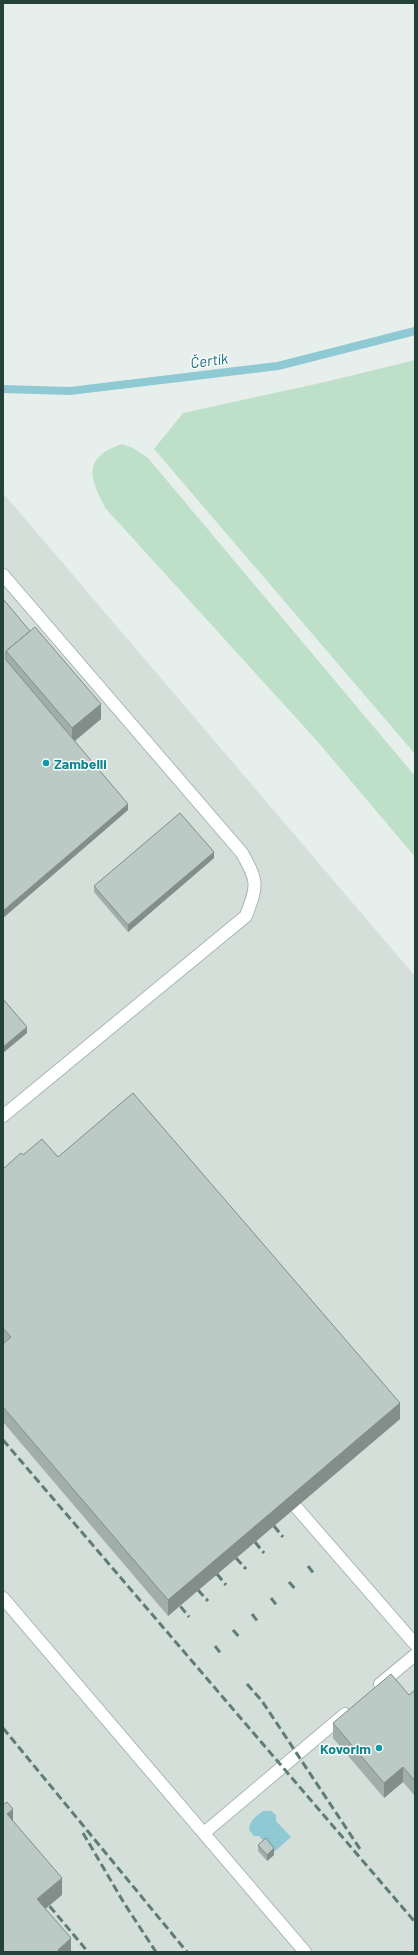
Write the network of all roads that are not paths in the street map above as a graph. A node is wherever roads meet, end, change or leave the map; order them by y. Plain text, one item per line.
1 (3, 575) edge
2 (3, 1116) edge
3 (296, 1507) edge
4 (3, 1598) edge
5 (415, 1644) edge
6 (415, 1655) edge
7 (368, 1694) edge
8 (356, 1704) edge
9 (204, 1833) junction
10 (305, 1952) edge

1 - 2 lane
3 - 5 lane
4 - 9 lane
6 - 7 lane
8 - 9 lane
9 - 10 lane

